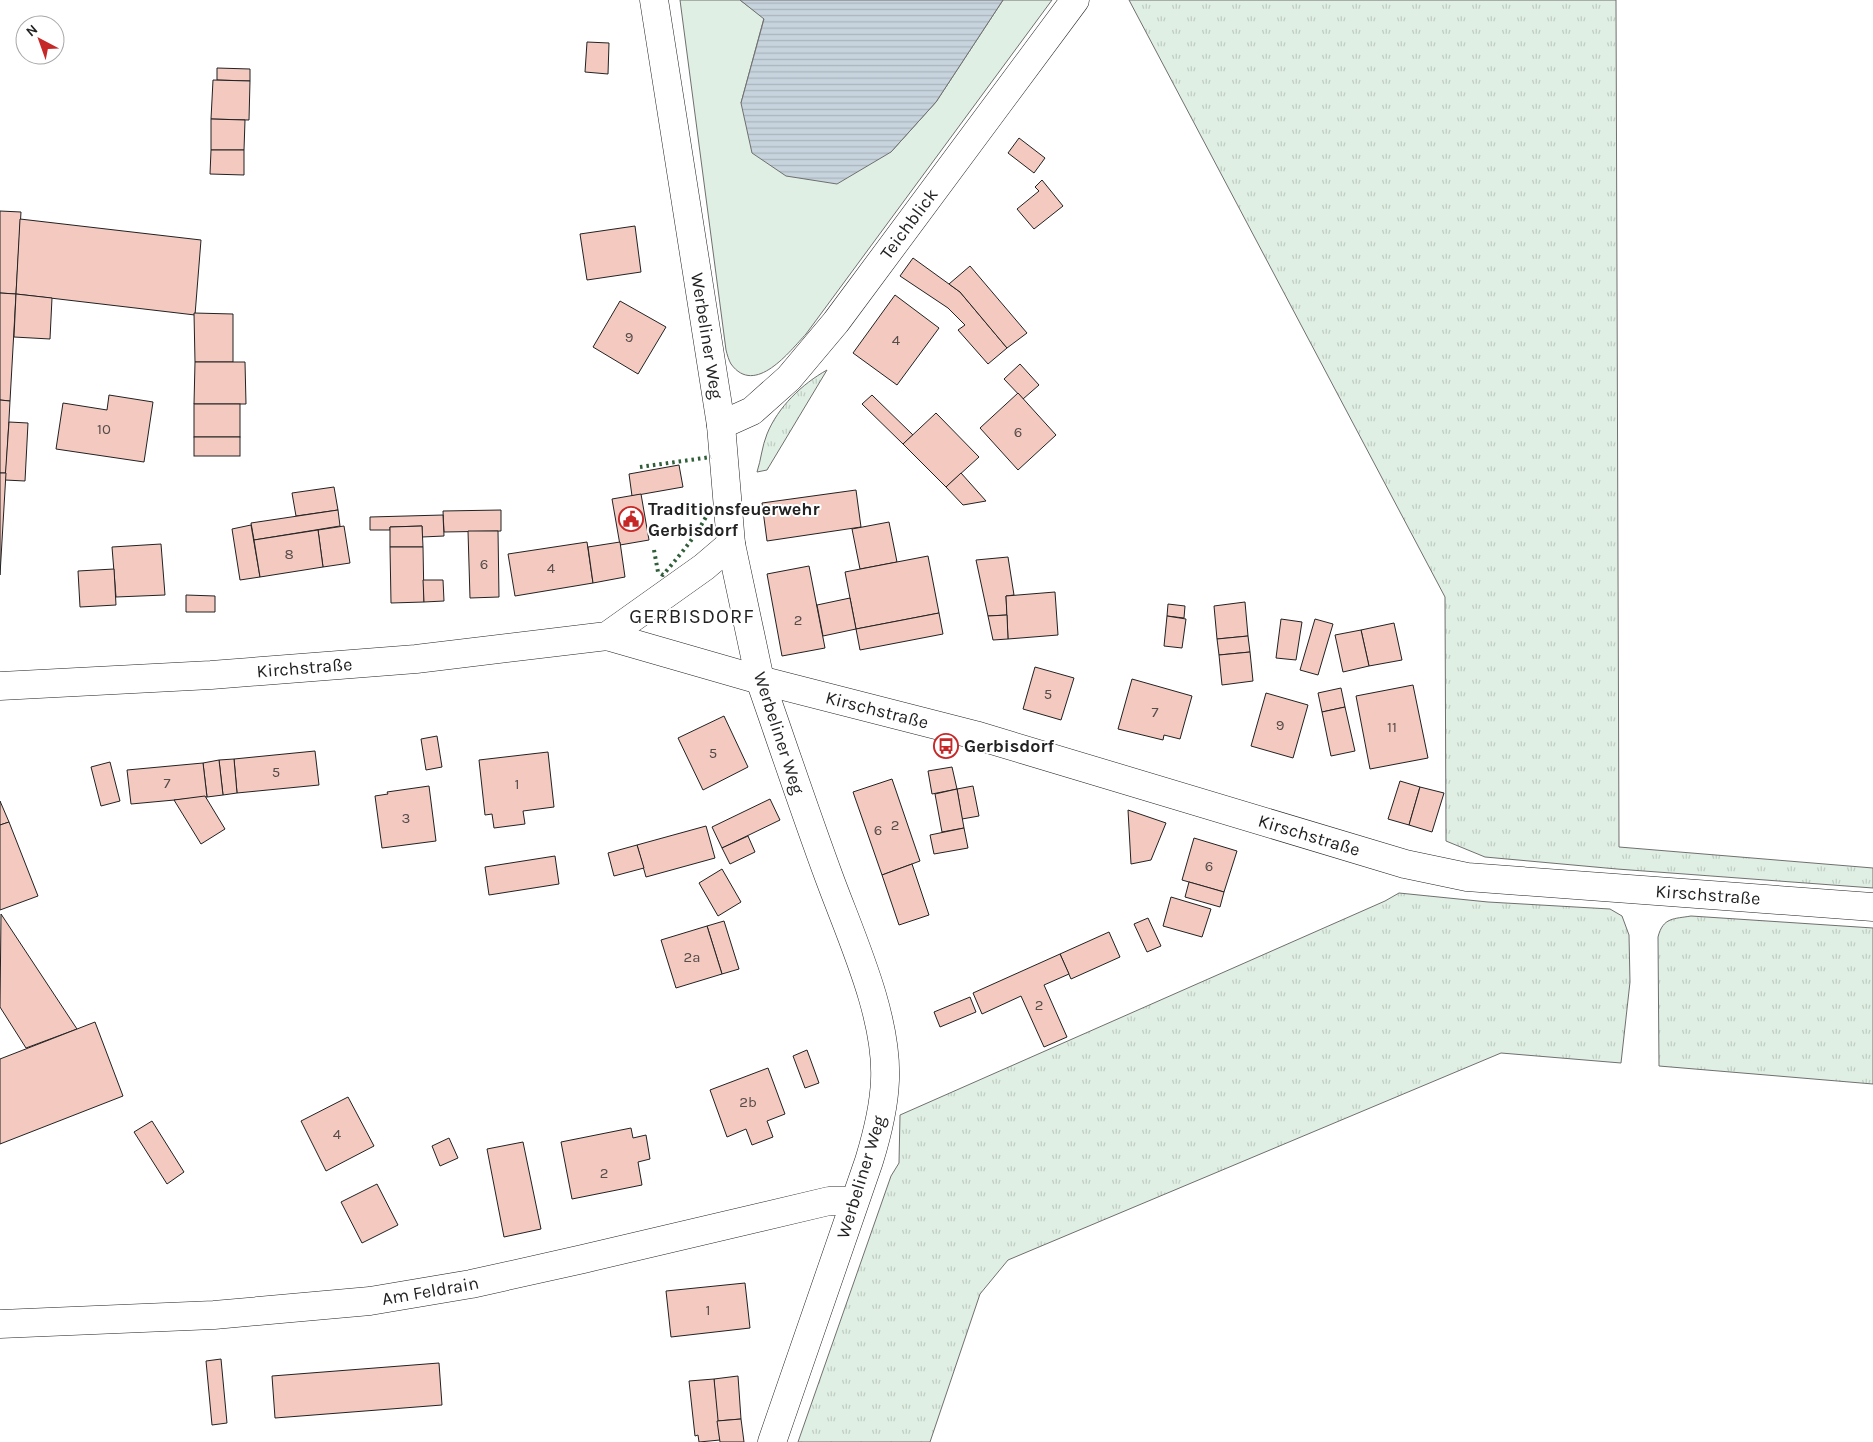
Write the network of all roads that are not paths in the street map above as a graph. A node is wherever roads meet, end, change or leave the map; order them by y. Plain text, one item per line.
1 (654, 0) edge
2 (1075, 0) edge
3 (721, 425) junction
4 (731, 544) junction
5 (607, 636) junction
6 (760, 680) junction
7 (0, 686) edge
8 (1873, 907) edge
9 (854, 1201) junction
10 (0, 1324) edge
11 (772, 1442) edge

1 - 3 street, Werbeliner Weg
2 - 3 street, Teichblick
3 - 4 street, Werbeliner Weg
4 - 5 street, Kirchstraße
4 - 6 street, Werbeliner Weg
5 - 6 street, Kirchstraße
5 - 7 street, Kirchstraße
6 - 8 street, Kirschstraße
6 - 9 street, Werbeliner Weg
9 - 10 street, Am Feldrain
9 - 11 street, Werbeliner Weg

